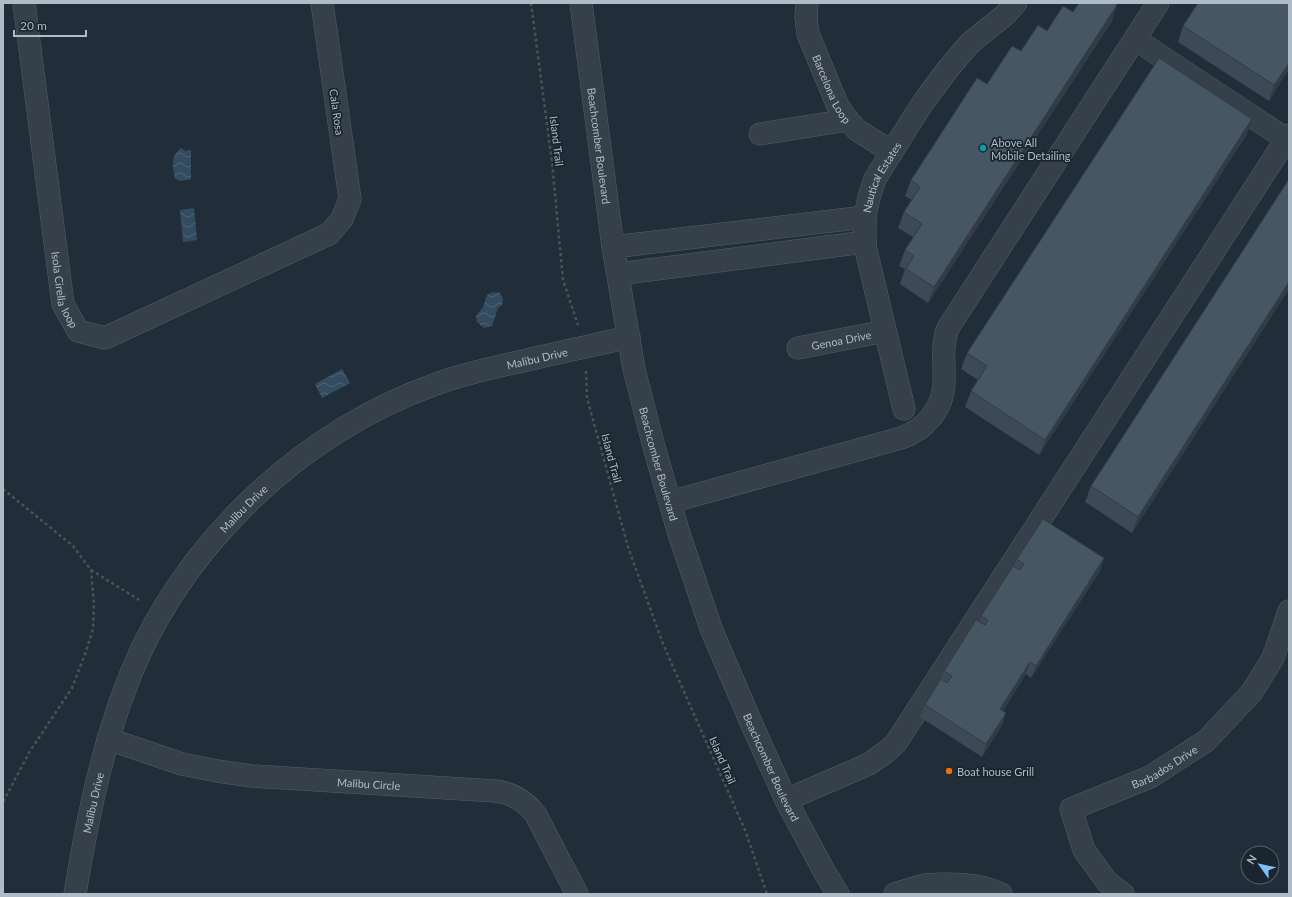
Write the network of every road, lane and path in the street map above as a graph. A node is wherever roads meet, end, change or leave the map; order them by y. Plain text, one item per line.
1 (24, 3) edge
2 (322, 3) edge
3 (531, 3) edge
4 (582, 3) edge
5 (807, 3) edge
6 (1016, 3) edge
7 (1158, 3) edge
8 (1140, 22) edge
9 (848, 120) junction
10 (760, 134) dead end
11 (1288, 137) edge
12 (892, 152) junction
13 (865, 217) junction
14 (342, 220) joint
15 (711, 235) junction
16 (865, 242) junction
17 (613, 247) junction
18 (716, 262) junction
19 (618, 274) junction
20 (885, 331) junction
21 (628, 337) junction
22 (585, 347) junction
23 (798, 348) dead end
24 (904, 409) dead end
25 (3, 488) edge
26 (670, 502) junction
27 (91, 570) junction
28 (1289, 611) edge
29 (162, 613) junction
30 (108, 739) junction
31 (786, 800) junction
32 (3, 802) edge
33 (75, 894) edge
34 (577, 894) edge
35 (767, 894) edge
36 (838, 894) edge
37 (895, 894) edge
38 (1001, 894) edge
39 (1123, 894) edge

1 - 14 street, Isola Cirella loop
2 - 14 street, Cala Rosa
3 - 22 path, Island Trail
4 - 17 street, Beachcomber Boulevard
5 - 9 street, Barcelona Loop
6 - 12 street, Nautical Estates
7 - 8 street
8 - 11 street
8 - 26 street
9 - 10 street
9 - 12 street, Barcelona Loop
11 - 31 street
12 - 13 street, Nautical Estates
13 - 15 street, Nautical Estates
13 - 16 street
15 - 17 street, Nautical Estates
15 - 18 street
16 - 18 street
16 - 20 street
17 - 19 street, Beachcomber Boulevard
18 - 19 street
19 - 21 street, Beachcomber Boulevard
20 - 23 street, Genoa Drive
20 - 24 street
21 - 22 street, Malibu Drive
21 - 26 street, Beachcomber Boulevard
22 - 29 street, Malibu Drive
22 - 35 path, Island Trail
25 - 27 path
26 - 31 street, Beachcomber Boulevard
27 - 29 path
27 - 32 path
28 - 39 street, Barbados Drive
29 - 30 street, Malibu Drive
30 - 33 street, Malibu Drive
30 - 34 street, Malibu Circle
31 - 36 street, Beachcomber Boulevard
37 - 38 street

